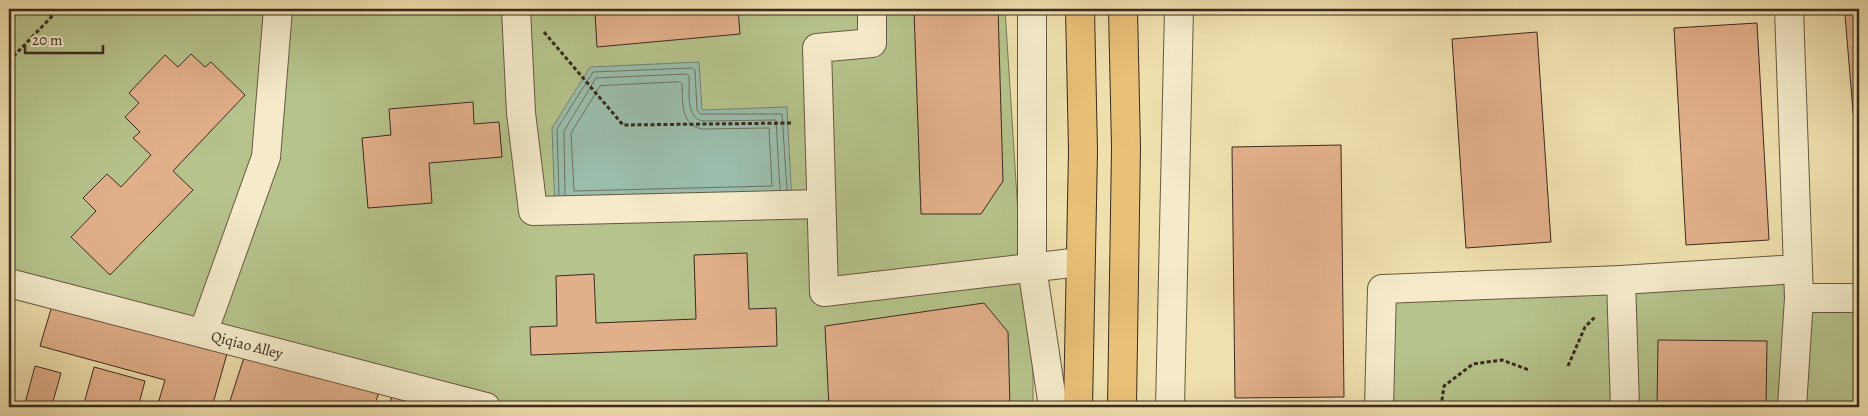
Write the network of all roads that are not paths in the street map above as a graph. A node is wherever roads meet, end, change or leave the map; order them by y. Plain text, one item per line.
1 (278, 9) edge
2 (516, 9) edge
3 (872, 9) edge
4 (1032, 9) edge
5 (1080, 9) edge
6 (1123, 9) edge
7 (1179, 9) edge
8 (1789, 9) edge
9 (822, 204) junction
10 (1080, 262) junction
11 (1032, 267) junction
12 (1798, 269) junction
13 (9, 283) edge
14 (1621, 284) junction
15 (1799, 298) junction
16 (1859, 298) edge
17 (203, 334) junction
18 (486, 407) edge
19 (1053, 407) edge
20 (1078, 407) edge
21 (1122, 407) edge
22 (1170, 407) edge
23 (1379, 407) edge
24 (1625, 407) edge
25 (1792, 407) edge

1 - 17 street
2 - 9 street
3 - 9 street
4 - 11 street
5 - 10 main road
6 - 21 main road
7 - 22 street
8 - 12 street
9 - 11 street
10 - 11 street
10 - 20 main road
11 - 19 street
12 - 14 street
12 - 15 street
13 - 17 street, Qiqiao Alley
14 - 23 street
14 - 24 street
15 - 16 street
15 - 25 street
17 - 18 street, Qiqiao Alley

